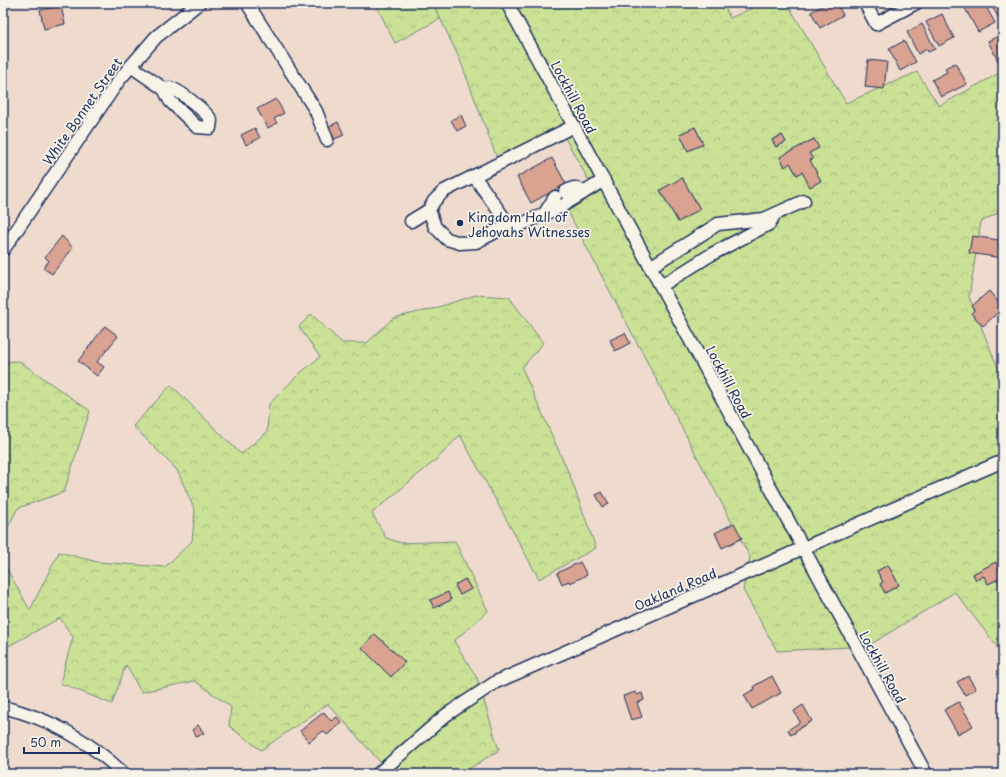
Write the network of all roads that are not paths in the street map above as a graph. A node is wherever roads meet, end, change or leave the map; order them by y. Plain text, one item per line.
1 (200, 3) edge
2 (247, 3) edge
3 (507, 3) edge
4 (864, 3) edge
5 (916, 3) edge
6 (132, 66) junction
7 (164, 89) dead end
8 (574, 126) junction
9 (327, 140) dead end
10 (474, 176) junction
11 (604, 180) junction
12 (583, 192) junction
13 (804, 201) dead end
14 (429, 210) junction
15 (545, 213) junction
16 (774, 216) junction
17 (411, 221) dead end
18 (509, 225) junction
19 (3, 250) edge
20 (650, 267) junction
21 (661, 286) junction
22 (1003, 461) edge
23 (803, 549) junction
24 (3, 707) edge
25 (124, 774) edge
26 (378, 774) edge
27 (926, 774) edge

1 - 6 street, White Bonnet Street
2 - 9 street
3 - 8 street, Lockhill Road
4 - 5 street
6 - 7 street
6 - 19 street, White Bonnet Street
8 - 10 street
8 - 11 street, Lockhill Road
10 - 14 street
10 - 18 street
11 - 12 street
11 - 20 street, Lockhill Road
12 - 15 street
12 - 15 street
13 - 16 street
14 - 17 street
14 - 18 street
15 - 18 street
16 - 20 street
16 - 21 street
20 - 21 street, Lockhill Road
21 - 23 street, Lockhill Road
22 - 23 street, Oakland Road
23 - 26 street, Oakland Road
23 - 27 street, Lockhill Road
24 - 25 street

